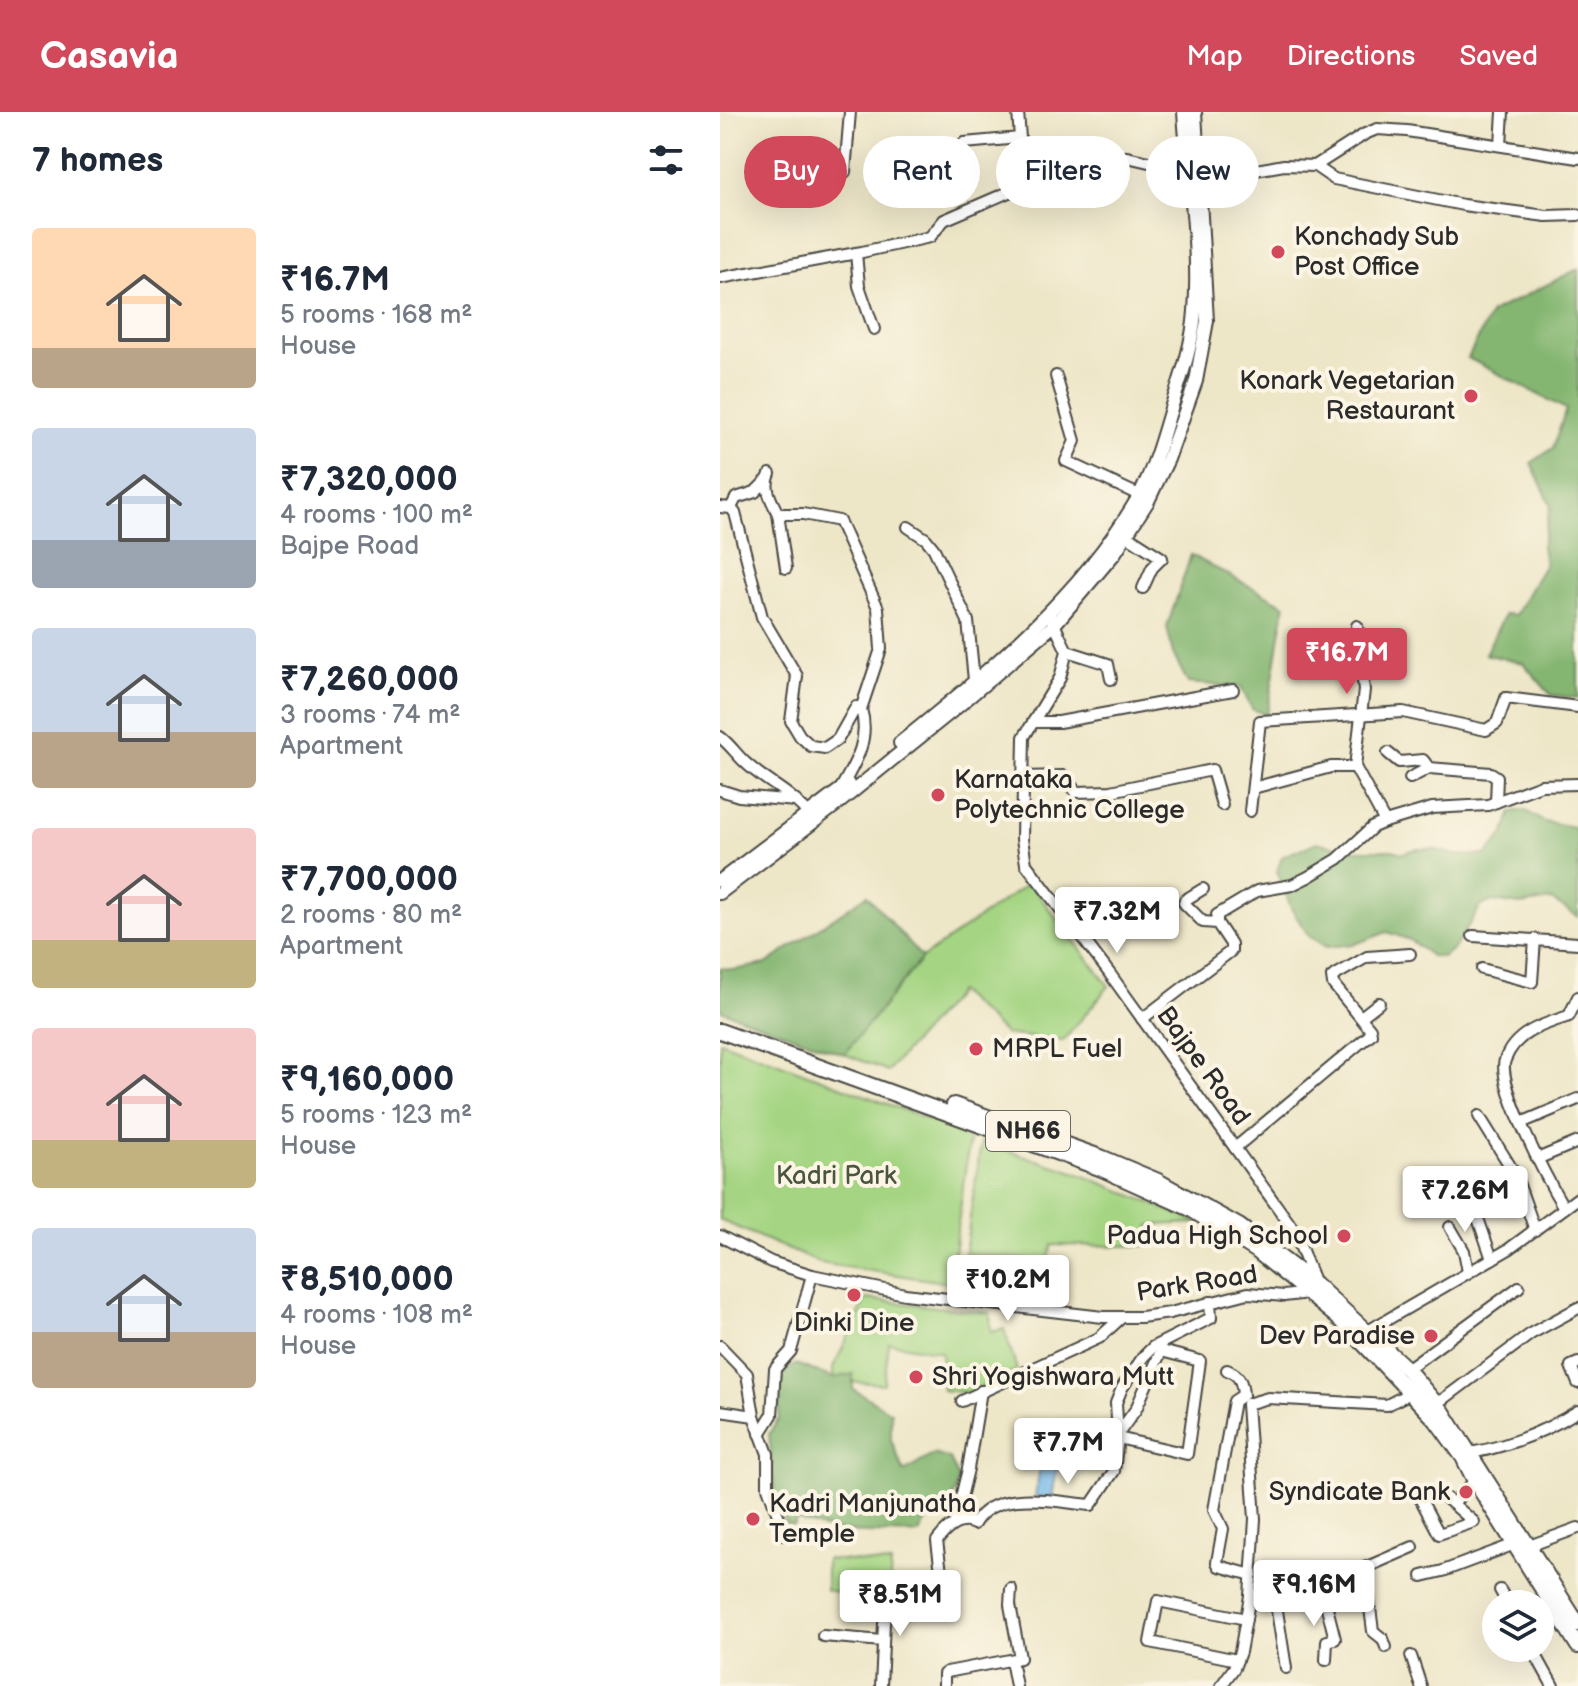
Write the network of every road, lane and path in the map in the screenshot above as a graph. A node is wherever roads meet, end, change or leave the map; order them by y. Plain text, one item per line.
1 (850, 112) edge
2 (1018, 112) edge
3 (1184, 112) edge
4 (1195, 112) edge
5 (1503, 112) edge
6 (1188, 136) edge
7 (1194, 136) edge
8 (980, 142) edge
9 (1501, 145) junction
10 (847, 148) edge
11 (1578, 158) edge
12 (1146, 161) edge
13 (1315, 166) junction
14 (1259, 169) edge
15 (1194, 208) edge
16 (1197, 208) edge
17 (1578, 215) edge
18 (856, 253) junction
19 (720, 278) edge
20 (874, 329) dead end
21 (1056, 376) dead end
22 (1139, 495) junction
23 (726, 508) edge
24 (778, 514) junction
25 (908, 527) dead end
26 (1126, 535) junction
27 (786, 568) dead end
28 (1143, 588) dead end
29 (1052, 619) junction
30 (1357, 626) dead end
31 (1067, 651) junction
32 (1111, 679) dead end
33 (974, 680) junction
34 (1233, 690) dead end
35 (1578, 707) edge
36 (861, 709) junction
37 (1362, 713) junction
38 (1033, 722) junction
39 (720, 737) edge
40 (1388, 753) dead end
41 (1355, 767) junction
42 (1429, 768) junction
43 (1023, 777) junction
44 (1410, 778) dead end
45 (1578, 784) edge
46 (1253, 788) junction
47 (720, 790) edge
48 (835, 798) junction
49 (798, 802) junction
50 (1496, 802) junction
51 (1222, 805) dead end
52 (1250, 811) dead end
53 (809, 815) junction
54 (1385, 822) junction
55 (720, 881) edge
56 (1203, 889) dead end
57 (720, 893) edge
58 (1217, 923) junction
59 (1473, 936) dead end
60 (1535, 939) junction
61 (1578, 943) edge
62 (1410, 954) dead end
63 (1482, 969) dead end
64 (1578, 997) edge
65 (1379, 1003) dead end
66 (1361, 1017) junction
67 (1142, 1019) junction
68 (720, 1021) edge
69 (720, 1031) edge
70 (1578, 1099) edge
71 (1479, 1116) dead end
72 (1521, 1123) junction
73 (1578, 1142) edge
74 (1235, 1148) junction
75 (1537, 1159) junction
76 (1471, 1198) dead end
77 (1578, 1198) edge
78 (1564, 1208) junction
79 (1450, 1227) dead end
80 (1535, 1230) junction
81 (720, 1236) edge
82 (1492, 1259) junction
83 (1468, 1272) junction
84 (812, 1275) junction
85 (1519, 1287) dead end
86 (1312, 1289) junction
87 (1210, 1302) junction
88 (1578, 1308) edge
89 (1122, 1317) junction
90 (1366, 1332) junction
91 (720, 1346) edge
92 (1578, 1363) edge
93 (1407, 1369) junction
94 (1227, 1370) dead end
95 (1578, 1383) edge
96 (981, 1391) junction
97 (1412, 1392) junction
98 (962, 1401) dead end
99 (1437, 1404) junction
100 (720, 1411) edge
101 (1578, 1411) edge
102 (754, 1416) junction
103 (760, 1434) junction
104 (1118, 1436) junction
105 (1471, 1453) junction
106 (1475, 1481) junction
107 (1453, 1503) junction
108 (955, 1522) junction
109 (1578, 1528) edge
110 (785, 1535) dead end
111 (1522, 1545) junction
112 (1413, 1547) dead end
113 (1365, 1570) junction
114 (1252, 1575) junction
115 (1422, 1576) dead end
116 (1011, 1589) dead end
117 (1323, 1592) junction
118 (1250, 1596) junction
119 (1275, 1598) junction
120 (1246, 1619) junction
121 (1578, 1624) edge
122 (823, 1636) dead end
123 (883, 1641) junction
124 (1578, 1646) edge
125 (1386, 1647) dead end
126 (1411, 1656) dead end
127 (1011, 1660) junction
128 (1237, 1660) junction
129 (1326, 1660) dead end
130 (1540, 1662) edge
131 (1286, 1668) dead end
132 (881, 1686) edge
133 (944, 1686) edge
134 (1016, 1686) edge
135 (1221, 1686) edge
136 (1421, 1686) edge
137 (1553, 1686) edge

1 - 10 street
2 - 8 street
3 - 6 main road
4 - 7 main road
5 - 9 street
9 - 11 street
9 - 13 street
12 - 18 street
13 - 14 street
13 - 17 street
15 - 22 main road
16 - 26 main road
18 - 19 street
18 - 20 street
21 - 22 street
22 - 29 main road
23 - 24 street
23 - 36 street
24 - 27 street
24 - 36 street
25 - 33 street
26 - 28 street
26 - 29 main road
29 - 31 street
29 - 33 main road
29 - 48 main road
30 - 37 street
31 - 32 street
31 - 38 street, Bajpe Road
33 - 48 main road
34 - 38 street
35 - 37 street
36 - 48 street
37 - 41 street
37 - 46 street
38 - 43 street, Bajpe Road
39 - 49 street
40 - 42 street
41 - 46 street
41 - 54 street
42 - 44 street
42 - 50 street
43 - 51 street
43 - 67 street, Bajpe Road
45 - 50 street
46 - 52 street
47 - 49 street
48 - 53 main road
48 - 57 main road
49 - 53 street
50 - 54 street
53 - 55 main road
54 - 58 street
56 - 58 street
58 - 67 street
59 - 60 street
60 - 61 street
60 - 63 street
62 - 66 street
64 - 72 street
65 - 66 street
66 - 74 street
67 - 74 street, Bajpe Road
68 - 86 highway, NH66
69 - 86 highway, NH66
70 - 72 street
71 - 80 street
72 - 75 street
73 - 75 street
74 - 86 street, Bajpe Road
75 - 78 street
76 - 82 street
77 - 78 street
78 - 80 street
79 - 83 street
80 - 82 street
81 - 84 street, Park Road
82 - 83 street
83 - 90 street
84 - 89 street, Park Road
84 - 103 street
85 - 93 street
86 - 87 street, Park Road
86 - 90 highway, NH66
86 - 97 highway, NH66
87 - 89 street, Park Road
87 - 104 street
88 - 99 street
89 - 96 street
90 - 93 highway, NH66
91 - 102 street
92 - 95 street
93 - 99 highway, NH66
94 - 114 street
96 - 98 street
96 - 108 street
97 - 106 highway, NH66
97 - 114 street
99 - 105 highway, NH66
100 - 102 street
101 - 105 street
102 - 103 street
103 - 110 street
104 - 104 street
104 - 108 street
105 - 111 highway, NH66
106 - 107 street
106 - 111 highway, NH66
107 - 107 street
108 - 123 street
109 - 111 street
111 - 115 street
111 - 121 highway, NH66
111 - 124 highway, NH66
112 - 113 street
113 - 117 street
113 - 125 street
114 - 118 street
116 - 127 street
117 - 119 street
117 - 129 street
118 - 119 street
118 - 120 street
119 - 131 street
120 - 128 street
120 - 128 street
122 - 123 street
123 - 132 street
126 - 136 street
127 - 133 street
127 - 134 street
128 - 135 street
130 - 137 street

